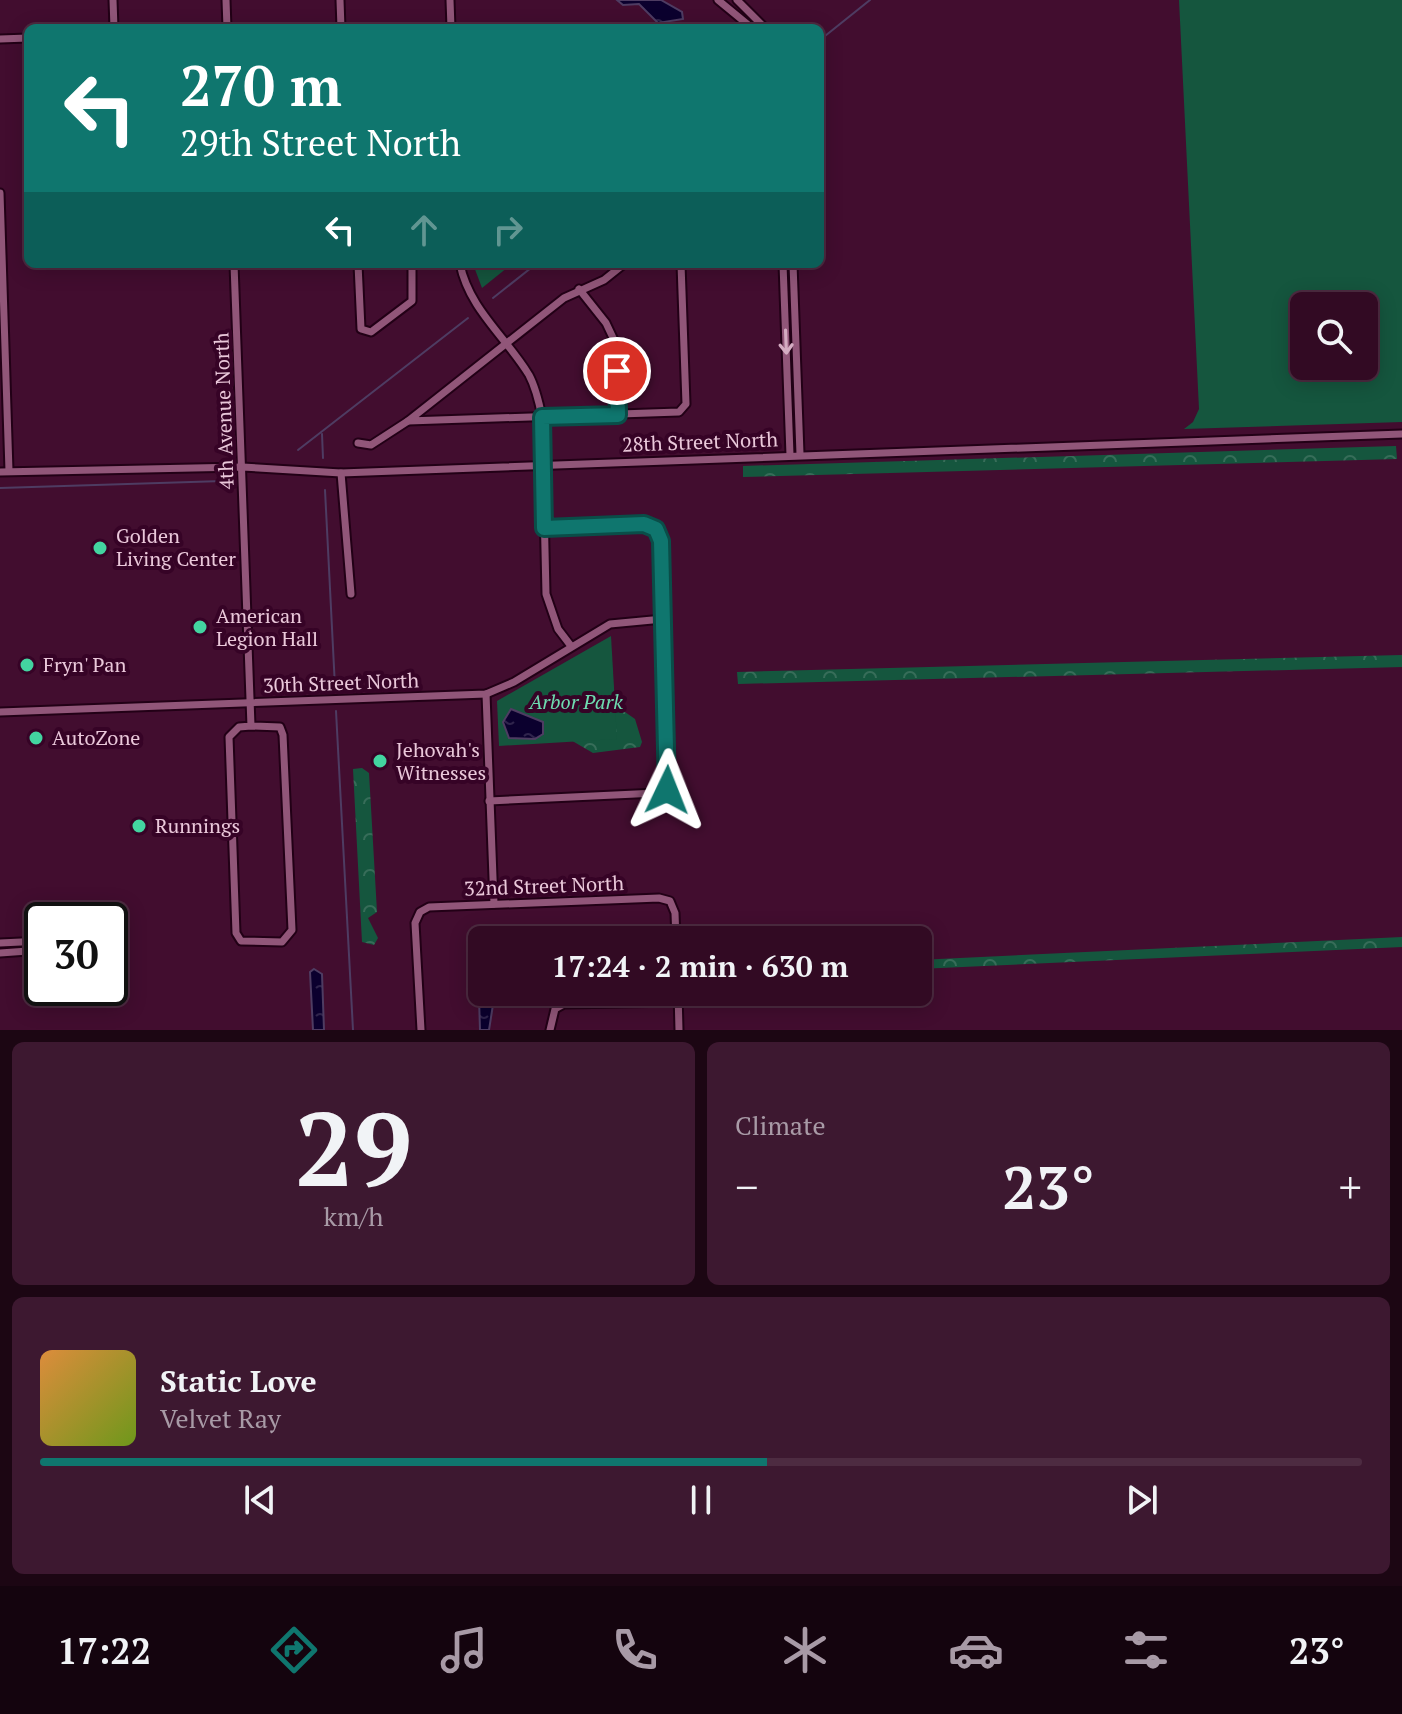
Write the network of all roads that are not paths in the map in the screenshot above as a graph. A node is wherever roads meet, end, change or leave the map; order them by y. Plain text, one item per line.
1 (113, 0) edge
2 (226, 0) edge
3 (340, 0) edge
4 (450, 0) edge
5 (718, 0) edge
6 (737, 0) edge
7 (114, 24) edge
8 (227, 24) edge
9 (341, 24) edge
10 (451, 24) edge
11 (747, 24) edge
12 (761, 24) edge
13 (24, 38) edge
14 (0, 39) edge
15 (0, 193) edge
16 (1, 262) edge
17 (234, 268) edge
18 (358, 268) edge
19 (412, 268) edge
20 (461, 268) edge
21 (619, 268) edge
22 (681, 268) edge
23 (783, 268) edge
24 (793, 268) edge
25 (579, 289) junction
26 (505, 344) junction
27 (618, 415) junction
28 (542, 417) junction
29 (408, 421) junction
30 (1402, 434) edge
31 (358, 443) dead end
32 (800, 454) junction
33 (790, 455) junction
34 (541, 465) junction
35 (242, 467) junction
36 (4, 472) edge
37 (341, 473) junction
38 (544, 528) junction
39 (351, 594) dead end
40 (663, 619) junction
41 (571, 646) junction
42 (486, 694) junction
43 (250, 702) junction
44 (0, 712) edge
45 (251, 726) junction
46 (489, 801) junction
47 (494, 904) junction
48 (675, 926) edge
49 (24, 942) edge
50 (0, 943) edge
51 (24, 951) edge
52 (0, 953) edge
53 (560, 1006) edge
54 (678, 1006) edge
55 (421, 1030) edge
56 (550, 1030) edge
57 (679, 1030) edge

1 - 7 street
2 - 8 street
3 - 9 street
4 - 10 street
5 - 11 street
6 - 12 street
13 - 14 street
15 - 16 street
16 - 36 street
17 - 35 street, 4th Avenue North
18 - 19 street
20 - 26 street
21 - 25 street
22 - 27 street
23 -> 33 street
24 - 32 street
25 - 26 street
25 - 27 street
26 - 28 street
26 - 29 street
27 - 28 street
28 - 29 street
28 - 34 street
29 - 31 street
30 - 32 street, 28th Street North
32 - 33 street, 28th Street North
33 - 34 street, 28th Street North
34 - 37 street, 28th Street North
34 - 38 street
35 - 36 street, 28th Street North
35 - 37 street, 28th Street North
35 - 43 street, 4th Avenue North
37 - 39 street
38 - 40 street
38 - 41 street
40 - 41 street, 30th Street North
40 - 46 street
41 - 42 street, 30th Street North
42 - 43 street, 30th Street North
42 - 46 street
43 - 44 street, 30th Street North
43 - 45 street, 4th Avenue North
45 - 45 street
46 - 47 street
47 - 48 street, 32nd Street North
47 - 55 street, 32nd Street North
49 - 50 street
51 - 52 street
53 - 56 street
54 - 57 street

